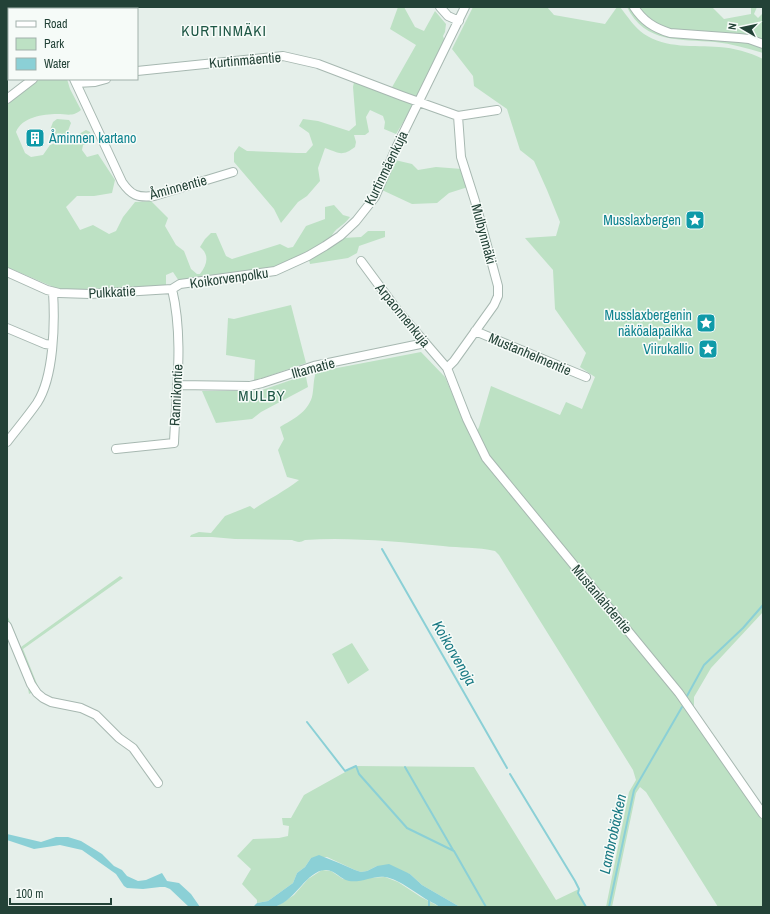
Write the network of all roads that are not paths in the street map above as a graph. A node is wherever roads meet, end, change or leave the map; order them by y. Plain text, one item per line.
1 (440, 7) edge
2 (465, 7) edge
3 (634, 7) edge
4 (459, 21) junction
5 (763, 44) edge
6 (138, 72) edge
7 (32, 80) edge
8 (102, 80) edge
9 (75, 81) edge
10 (7, 99) edge
11 (419, 101) junction
12 (497, 110) dead end
13 (458, 116) junction
14 (233, 172) dead end
15 (308, 256) joint
16 (360, 261) dead end
17 (7, 272) edge
18 (172, 289) junction
19 (53, 292) junction
20 (7, 328) edge
21 (475, 331) junction
22 (425, 343) junction
23 (52, 345) junction
24 (447, 368) junction
25 (586, 377) dead end
26 (177, 385) junction
27 (7, 442) edge
28 (116, 449) dead end
29 (7, 626) edge
30 (158, 783) dead end
31 (763, 814) edge

1 - 4 street
2 - 4 street, Kurtinmäenkuja
3 - 5 street
4 - 11 street, Kurtinmäenkuja
6 - 11 street, Kurtinmäentie
7 - 10 street
8 - 9 street
9 - 14 street, Åminnentie
11 - 13 street
11 - 15 street, Kurtinmäenkuja
12 - 13 street
13 - 21 street, Mulbynmäki
15 - 18 street, Koikorvenpolku
16 - 22 street, Arpaonnenkuja
17 - 19 street
18 - 19 street, Pulkkatie
18 - 26 street, Rannikontie
19 - 23 street
20 - 23 street
21 - 24 street, Mulbynmäki
21 - 25 street, Mustanhelmentie
22 - 24 street, Arpaonnenkuja
22 - 26 street, Iltamatie
23 - 27 street
24 - 31 street, Mustanlahdentie
26 - 28 street, Rannikontie
29 - 30 street

